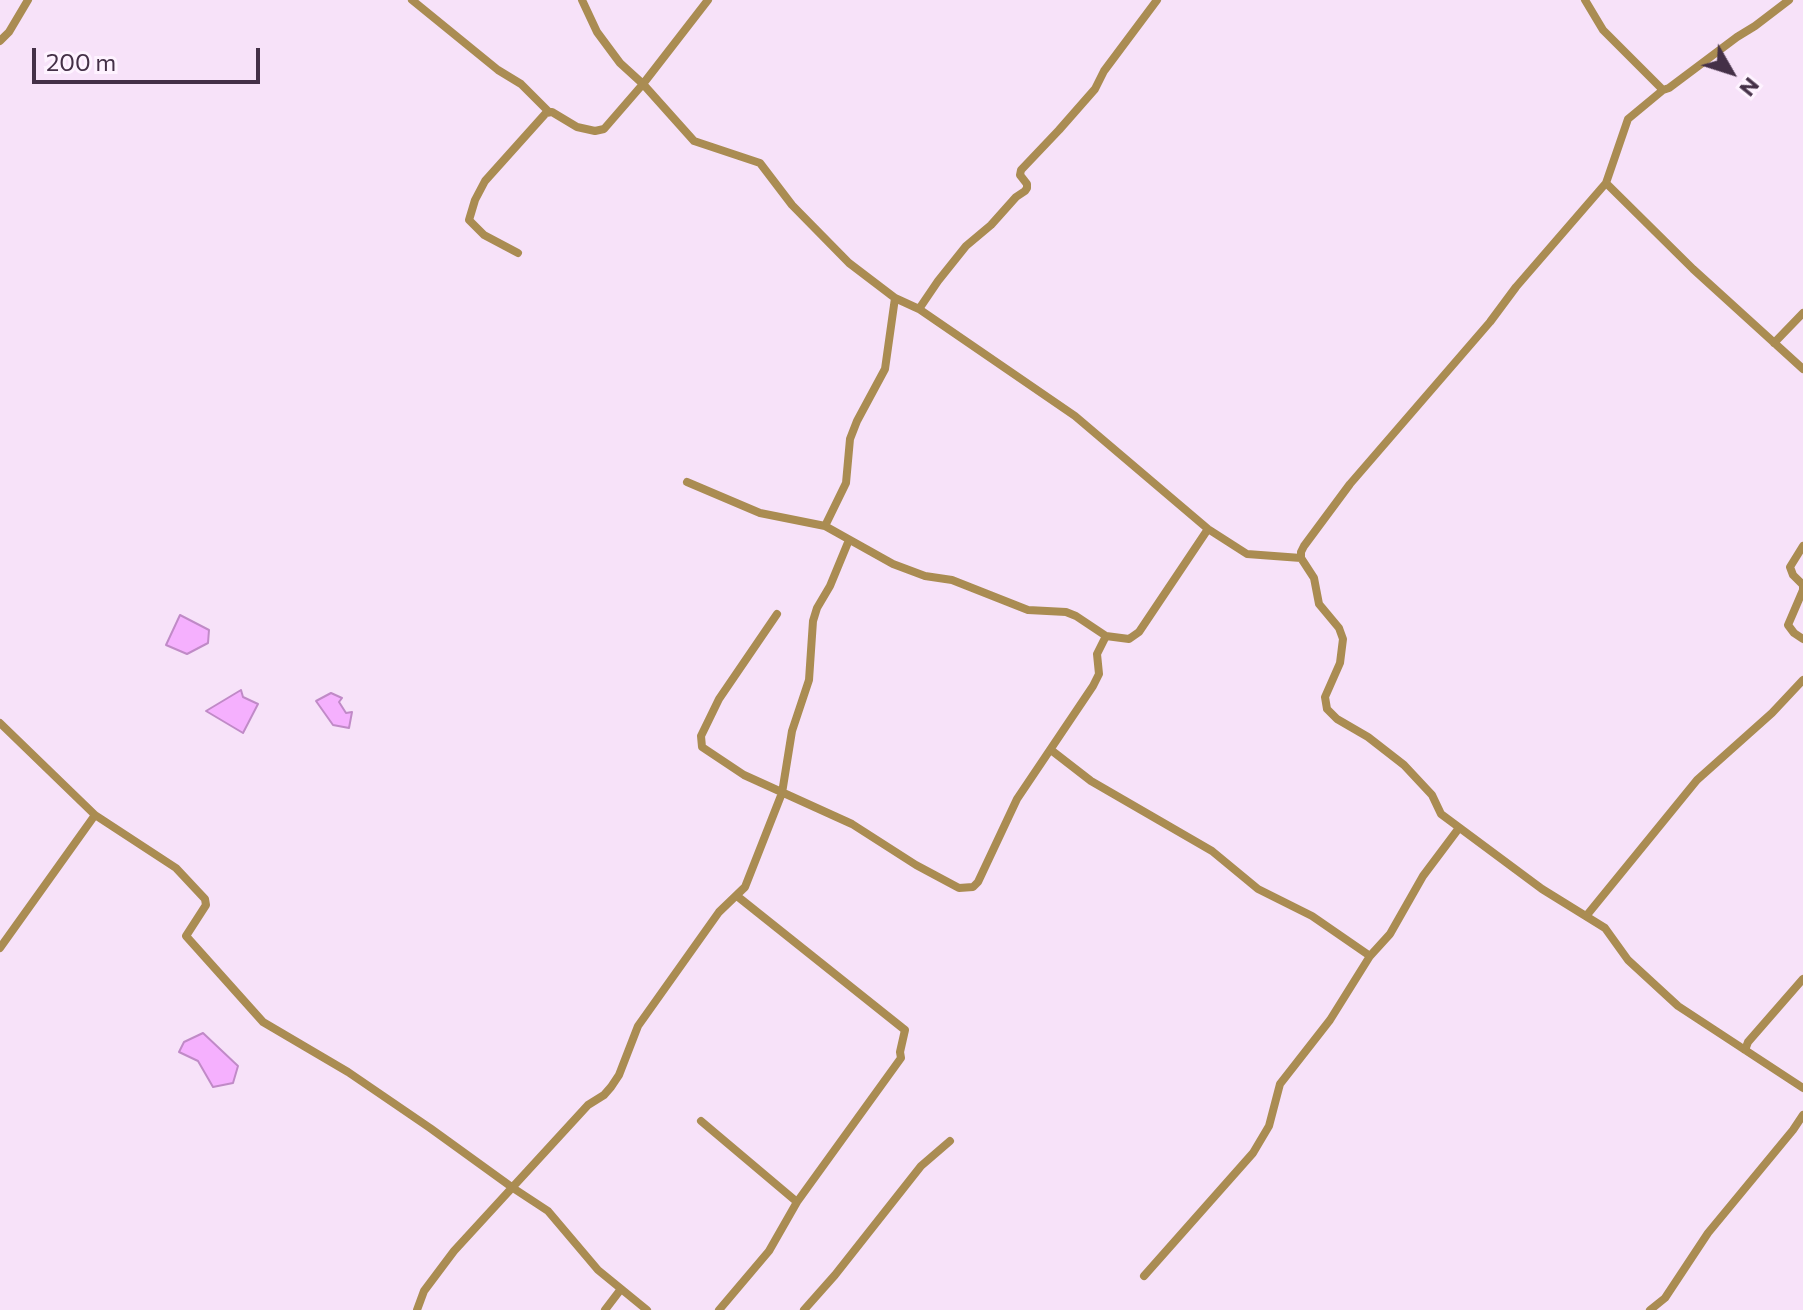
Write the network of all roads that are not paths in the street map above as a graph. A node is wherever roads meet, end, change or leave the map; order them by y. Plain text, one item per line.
1 (28, 0) edge
2 (412, 0) edge
3 (582, 0) edge
4 (708, 0) edge
5 (1157, 0) edge
6 (1585, 0) edge
7 (1789, 0) edge
8 (0, 41) edge
9 (643, 84) junction
10 (1663, 90) junction
11 (549, 112) junction
12 (1606, 183) junction
13 (518, 253) dead end
14 (895, 298) junction
15 (919, 309) junction
16 (1803, 313) edge
17 (1774, 343) junction
18 (1803, 369) edge
19 (687, 482) dead end
20 (825, 526) junction
21 (1208, 529) junction
22 (849, 540) junction
23 (1803, 546) edge
24 (1301, 558) junction
25 (777, 614) dead end
26 (1106, 636) junction
27 (1803, 639) edge
28 (1803, 680) edge
29 (0, 723) edge
30 (1051, 750) junction
31 (782, 793) junction
32 (95, 815) junction
33 (1459, 828) junction
34 (737, 896) junction
35 (1587, 915) junction
36 (0, 948) edge
37 (1370, 956) junction
38 (1803, 979) edge
39 (1745, 1050) junction
40 (1803, 1088) edge
41 (1803, 1115) edge
42 (701, 1121) dead end
43 (950, 1141) dead end
44 (513, 1188) junction
45 (797, 1202) junction
46 (1144, 1276) dead end
47 (621, 1289) junction
48 (417, 1310) edge
49 (605, 1310) edge
50 (647, 1310) edge
51 (719, 1310) edge
52 (804, 1310) edge
53 (1650, 1310) edge

1 - 8 street
2 - 11 street
3 - 9 street
4 - 9 street
5 - 15 street
6 - 10 street
7 - 10 street
9 - 11 street
9 - 14 street
10 - 12 street
11 - 13 street
12 - 17 street
12 - 24 street
14 - 15 street
14 - 20 street
15 - 21 street
16 - 17 street
17 - 18 street
19 - 20 street
20 - 22 street
21 - 24 street
21 - 26 street
22 - 26 street
22 - 31 street
23 - 27 street
24 - 33 street
25 - 31 street
26 - 30 street
28 - 35 street
29 - 32 street
30 - 31 street
30 - 37 street
31 - 34 street
32 - 36 street
32 - 44 street
33 - 35 street
33 - 37 street
34 - 44 street
34 - 45 street
35 - 39 street
37 - 46 street
38 - 39 street
39 - 40 street
41 - 53 street
42 - 45 street
43 - 52 street
44 - 47 street
44 - 48 street
45 - 51 street
47 - 49 street
47 - 50 street

